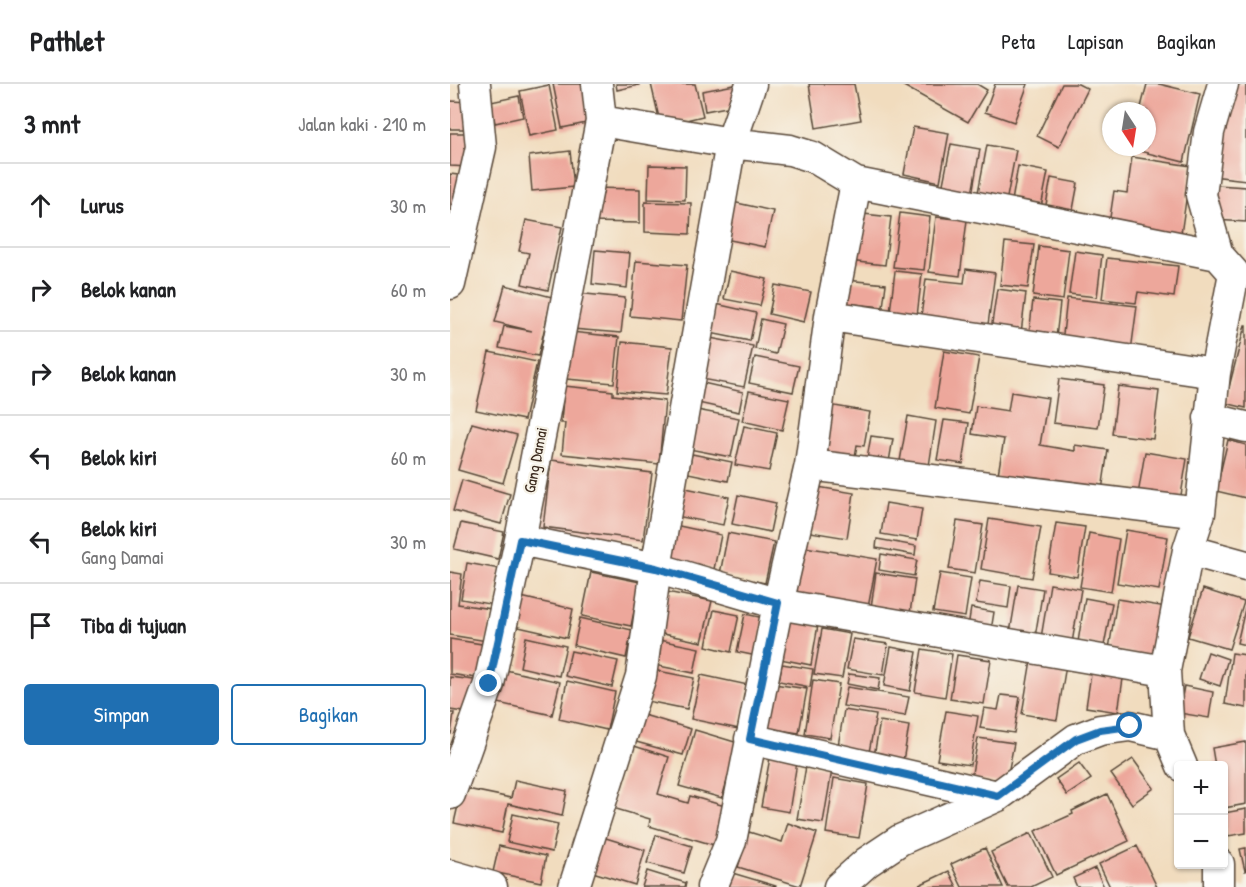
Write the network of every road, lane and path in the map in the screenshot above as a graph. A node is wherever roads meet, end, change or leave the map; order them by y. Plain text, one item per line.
1 (475, 84) edge
2 (597, 84) edge
3 (751, 84) edge
4 (1223, 84) edge
5 (601, 121) junction
6 (731, 143) junction
7 (856, 183) junction
8 (1233, 268) edge
9 (450, 284) edge
10 (830, 316) junction
11 (1215, 373) junction
12 (1209, 418) junction
13 (1246, 427) edge
14 (810, 465) junction
15 (1200, 513) junction
16 (520, 540) junction
17 (1188, 550) junction
18 (1246, 566) edge
19 (656, 568) junction
20 (778, 603) junction
21 (1165, 671) junction
22 (1169, 735) junction
23 (750, 739) junction
24 (1180, 761) edge
25 (450, 794) edge
26 (998, 796) junction
27 (1219, 869) edge
28 (450, 875) edge
29 (492, 887) edge
30 (574, 887) edge
31 (712, 887) edge
32 (839, 887) edge
33 (1219, 887) edge

1 - 9 street
2 - 5 street, Gang Damai
3 - 6 street
4 - 8 street
5 - 6 street
5 - 16 street, Gang Damai
6 - 7 street
6 - 19 street
7 - 8 street
7 - 10 street
8 - 11 street
10 - 11 street
10 - 14 street
11 - 12 street
12 - 13 street
12 - 15 street
14 - 15 street
14 - 20 street
15 - 17 street
16 - 19 street
16 - 25 street, Gang Damai
17 - 18 street
17 - 21 street
19 - 20 street
19 - 30 street
20 - 21 street
20 - 23 street
21 - 22 street
22 - 24 street
22 - 26 street
23 - 26 street
23 - 31 street
26 - 32 street
27 - 33 street
28 - 29 street

